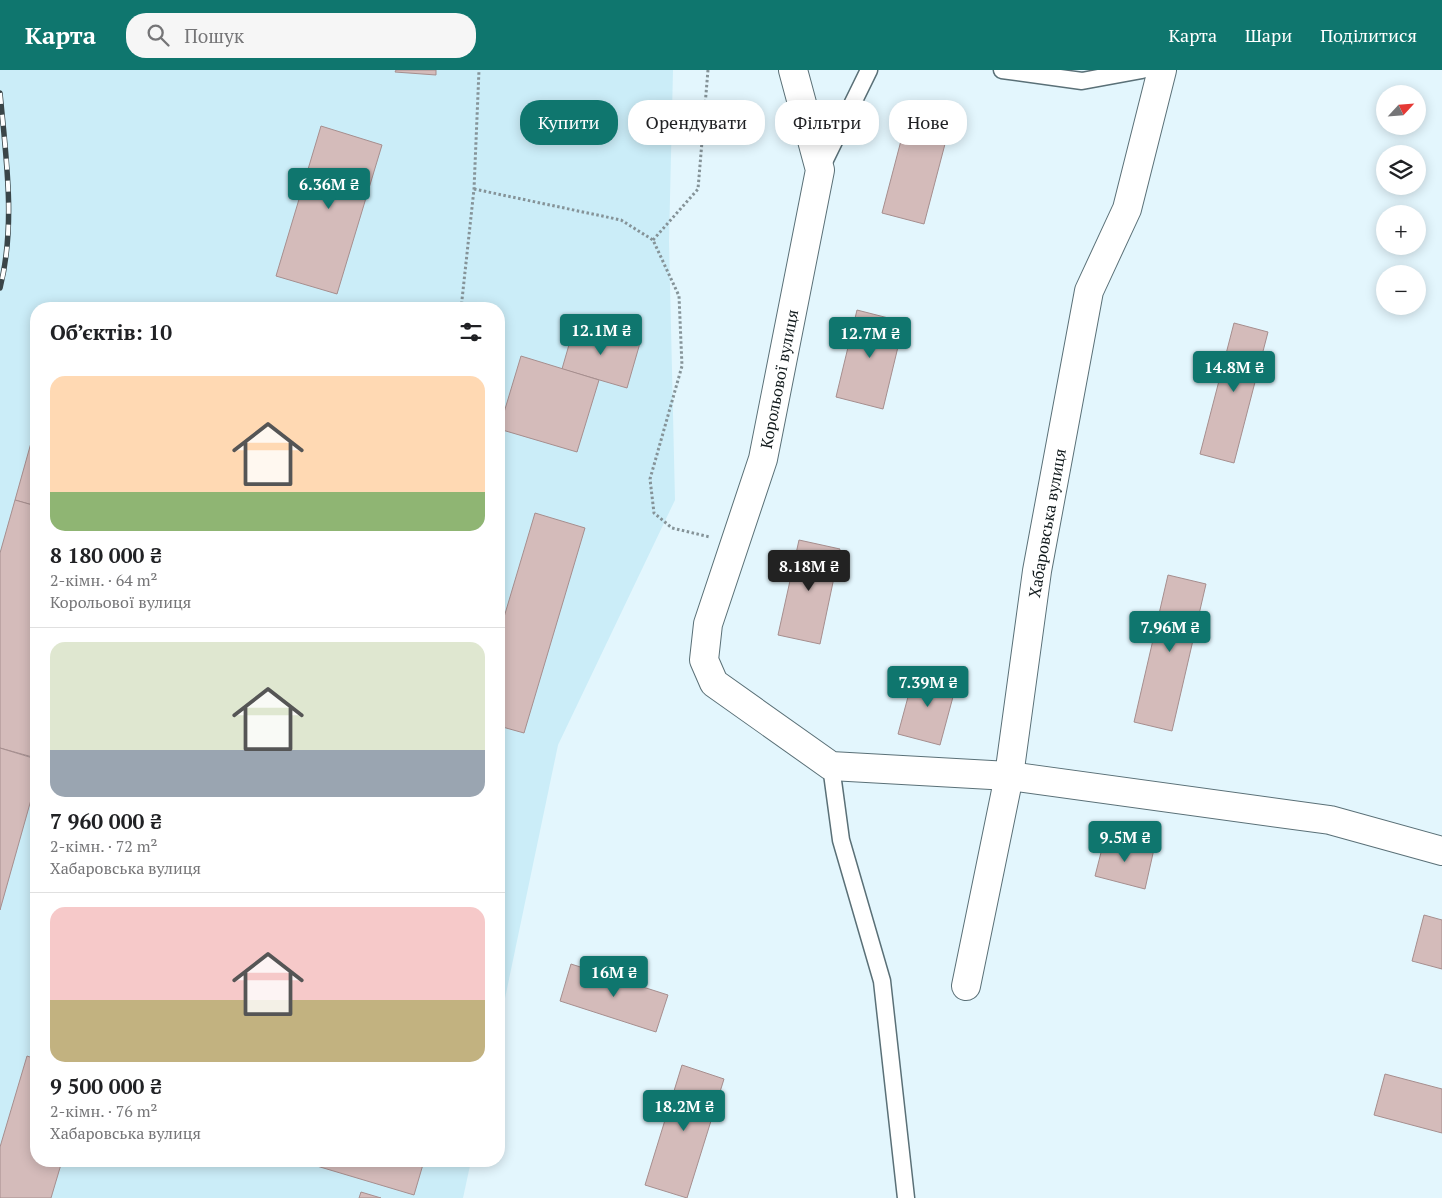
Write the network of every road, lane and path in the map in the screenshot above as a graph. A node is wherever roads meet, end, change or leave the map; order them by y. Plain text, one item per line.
1 (479, 70) edge
2 (708, 70) edge
3 (793, 70) edge
4 (869, 70) edge
5 (1002, 70) edge
6 (1142, 70) edge
7 (1162, 70) edge
8 (820, 170) junction
9 (474, 189) junction
10 (653, 240) junction
11 (462, 302) edge
12 (735, 544) junction
13 (831, 766) junction
14 (1009, 776) junction
15 (1442, 851) edge
16 (966, 986) dead end
17 (906, 1198) edge

1 - 9 path
2 - 10 path
3 - 8 street, Корольової вулиця
4 - 8 lane
5 - 6 lane
7 - 14 street, Хабаровська вулиця
8 - 12 street, Корольової вулиця
9 - 10 path
9 - 11 path
10 - 12 path
12 - 13 street, Корольової вулиця
13 - 14 street
13 - 17 lane
14 - 15 street
14 - 16 street, Хабаровська вулиця

